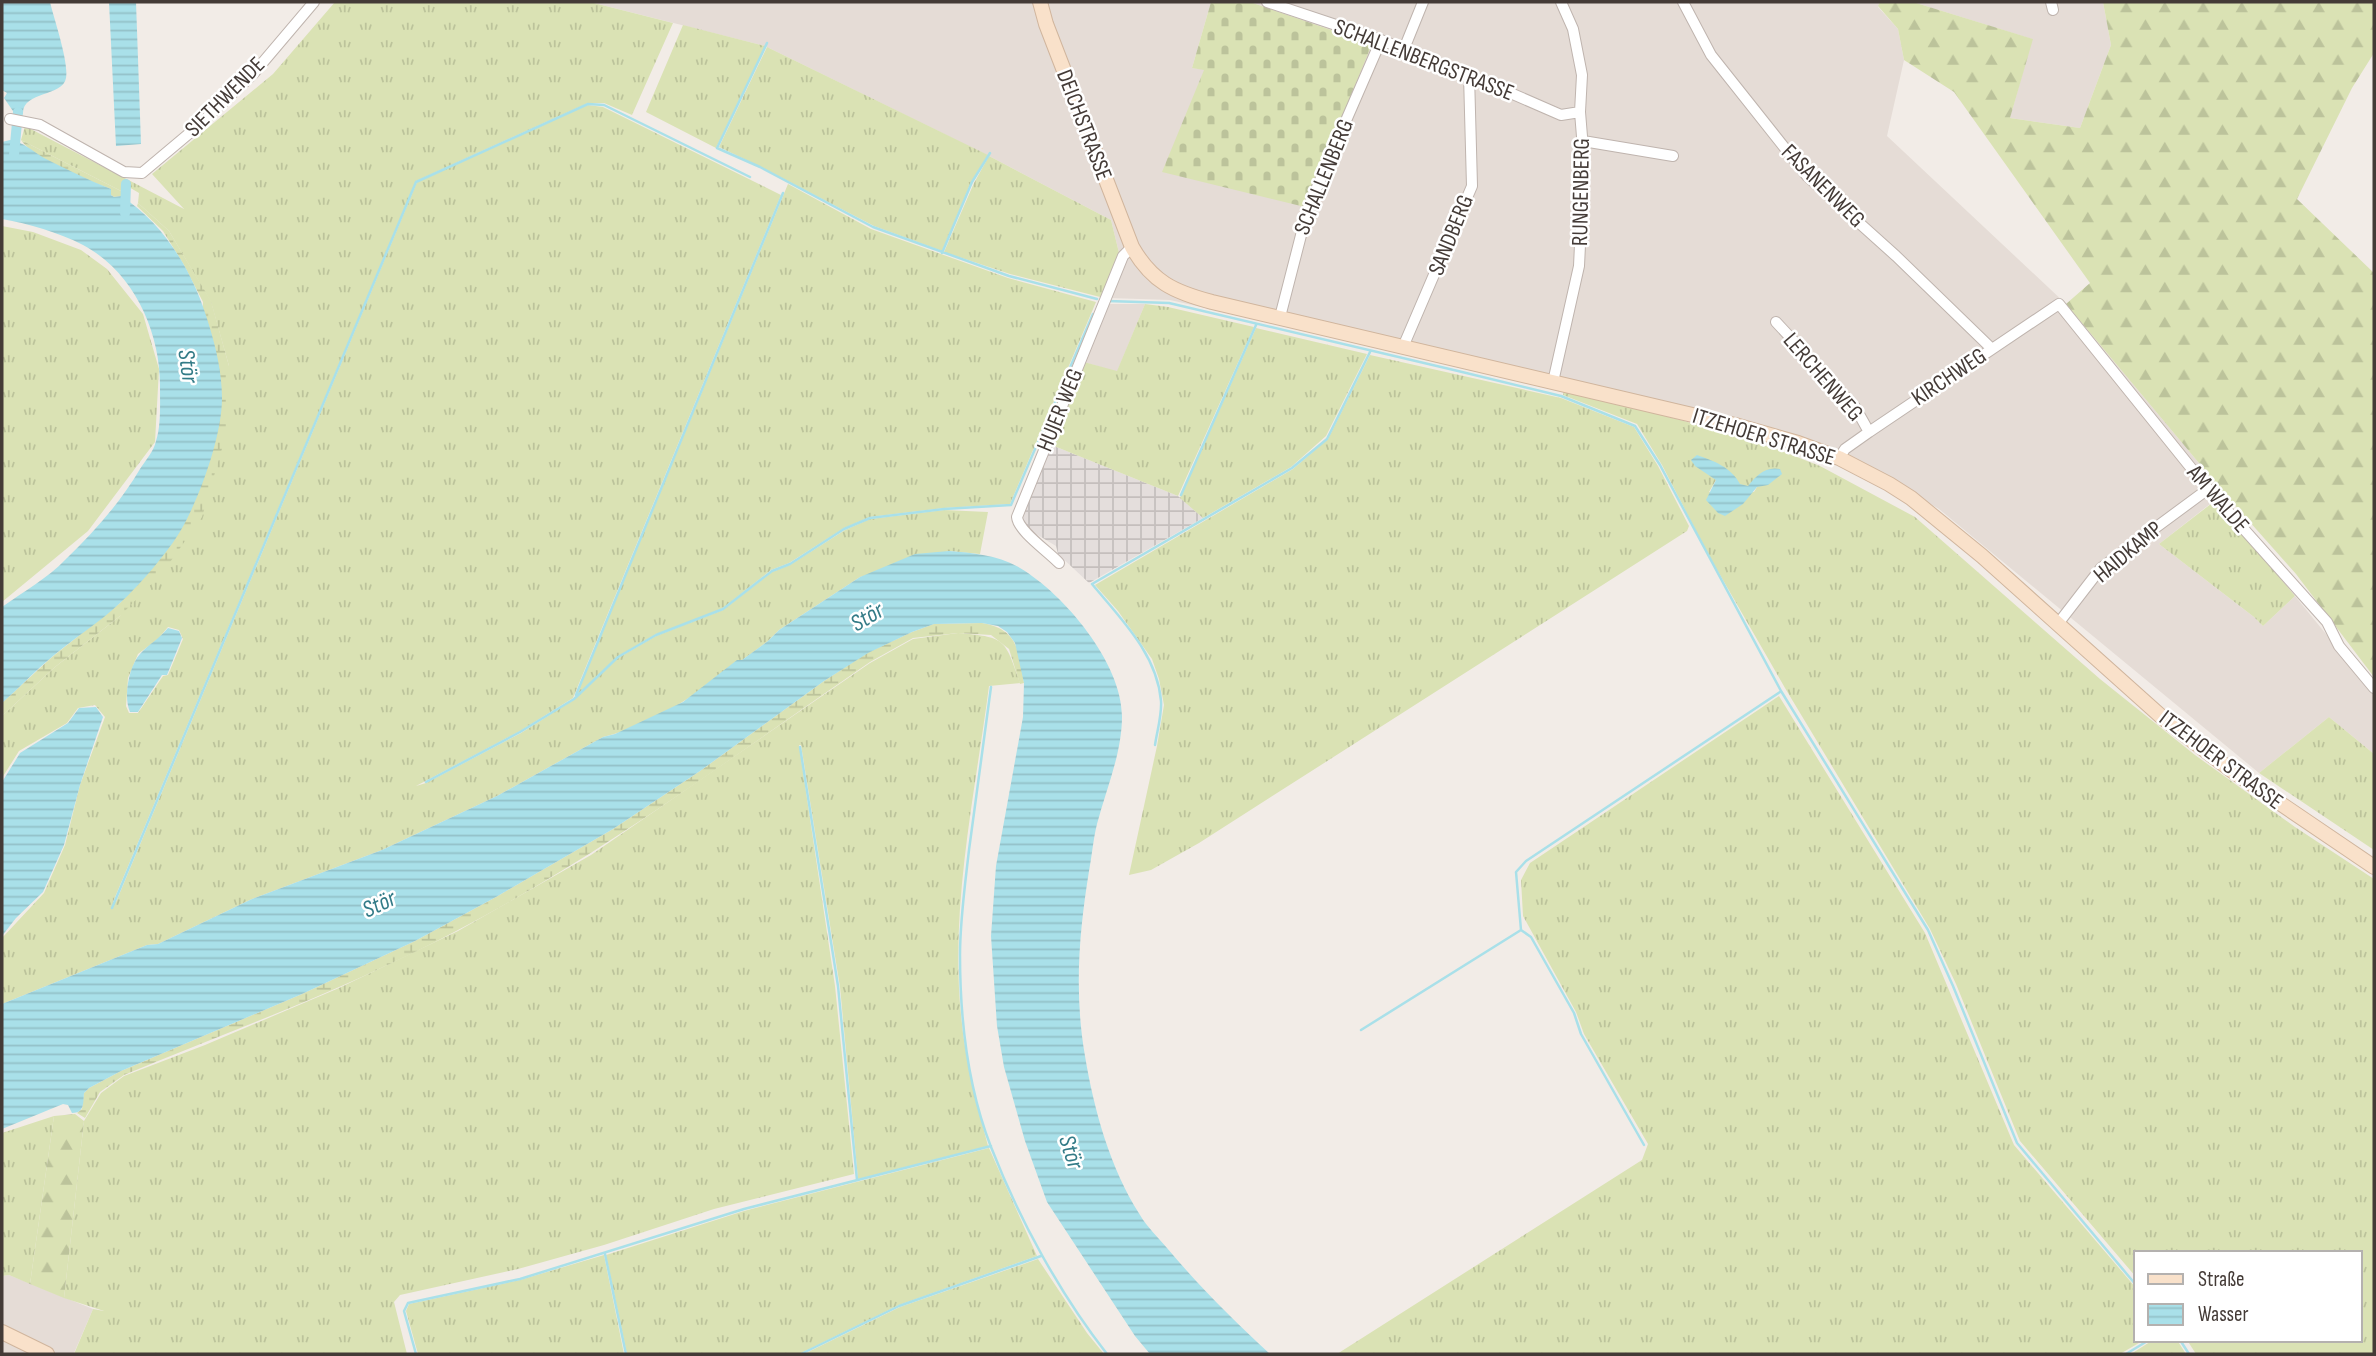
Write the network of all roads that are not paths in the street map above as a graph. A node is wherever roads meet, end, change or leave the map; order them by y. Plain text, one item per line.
1 (314, 2) edge
2 (1040, 2) edge
3 (1266, 2) edge
4 (1423, 2) edge
5 (1561, 2) edge
6 (1683, 2) edge
7 (1381, 40) junction
8 (1404, 49) junction
9 (1469, 75) junction
10 (1580, 113) junction
11 (10, 119) dead end
12 (1583, 141) junction
13 (1672, 156) dead end
14 (1132, 247) junction
15 (2062, 308) joint
16 (1280, 317) junction
17 (1776, 322) dead end
18 (1403, 347) junction
19 (1992, 348) junction
20 (1553, 382) junction
21 (1869, 432) junction
22 (1839, 458) junction
23 (2208, 489) junction
24 (1059, 563) dead end
25 (2057, 625) junction
26 (2374, 688) edge
27 (2374, 867) edge
28 (2, 1332) edge
29 (47, 1354) edge

1 - 11 street, SIETHWENDE
2 - 14 street, DEICHSTRASSE
3 - 7 street, SCHALLENBERGSTRASSE
4 - 8 street
5 - 10 street, RUNGENBERG
6 - 19 street, FASANENWEG
7 - 8 street, SCHALLENBERGSTRASSE
7 - 16 street, SCHALLENBERG
8 - 9 street, SCHALLENBERGSTRASSE
9 - 10 street, SCHALLENBERGSTRASSE
9 - 18 street, SANDBERG
10 - 12 street, RUNGENBERG
12 - 13 street
12 - 20 street, RUNGENBERG
14 - 16 street, ITZEHOER STRASSE
14 - 24 street, HUJER WEG
15 - 19 street, KIRCHWEG
15 - 23 street, AM WALDE
16 - 18 street, ITZEHOER STRASSE
17 - 21 street, LERCHENWEG
18 - 20 street, ITZEHOER STRASSE
19 - 21 street, KIRCHWEG
20 - 22 street, ITZEHOER STRASSE
21 - 22 street, KIRCHWEG
22 - 25 street, ITZEHOER STRASSE
23 - 25 street, HAIDKAMP
23 - 26 street, AM WALDE
25 - 27 street, ITZEHOER STRASSE
28 - 29 street

